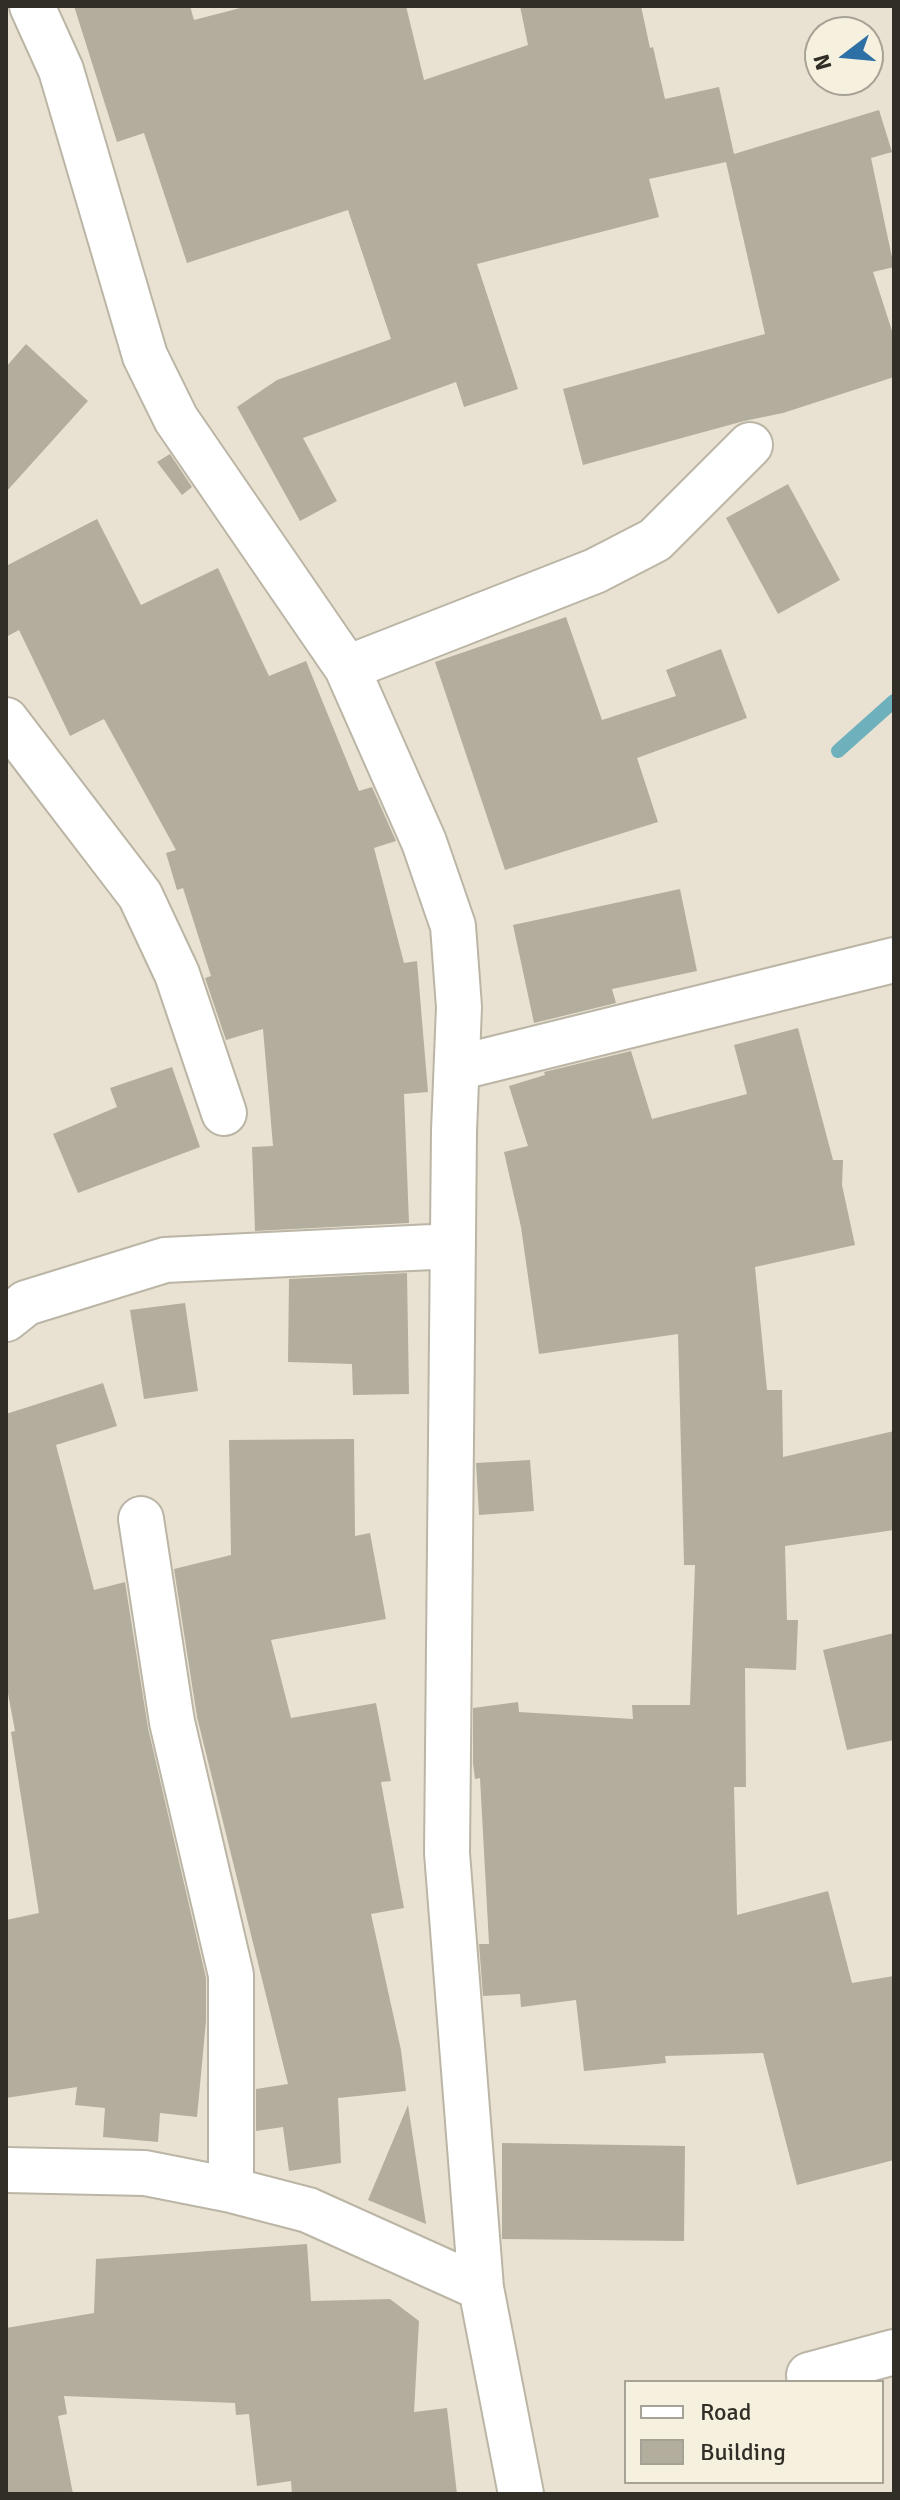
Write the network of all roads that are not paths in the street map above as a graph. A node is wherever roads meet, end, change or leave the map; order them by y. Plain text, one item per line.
1 (32, 6) edge
2 (750, 445) dead end
3 (347, 668) junction
4 (10, 736) edge
5 (894, 960) edge
6 (457, 1068) junction
7 (224, 1113) dead end
8 (453, 1246) junction
9 (6, 1319) edge
10 (141, 1519) dead end
11 (6, 2170) edge
12 (231, 2190) junction
13 (481, 2288) junction
14 (894, 2352) edge
15 (809, 2375) dead end
16 (521, 2494) edge

1 - 3 street
2 - 3 street
3 - 6 street
4 - 7 street
5 - 6 street
6 - 8 street
8 - 9 street
8 - 13 street
10 - 12 street
11 - 12 street
12 - 13 street
13 - 16 street
14 - 15 street

